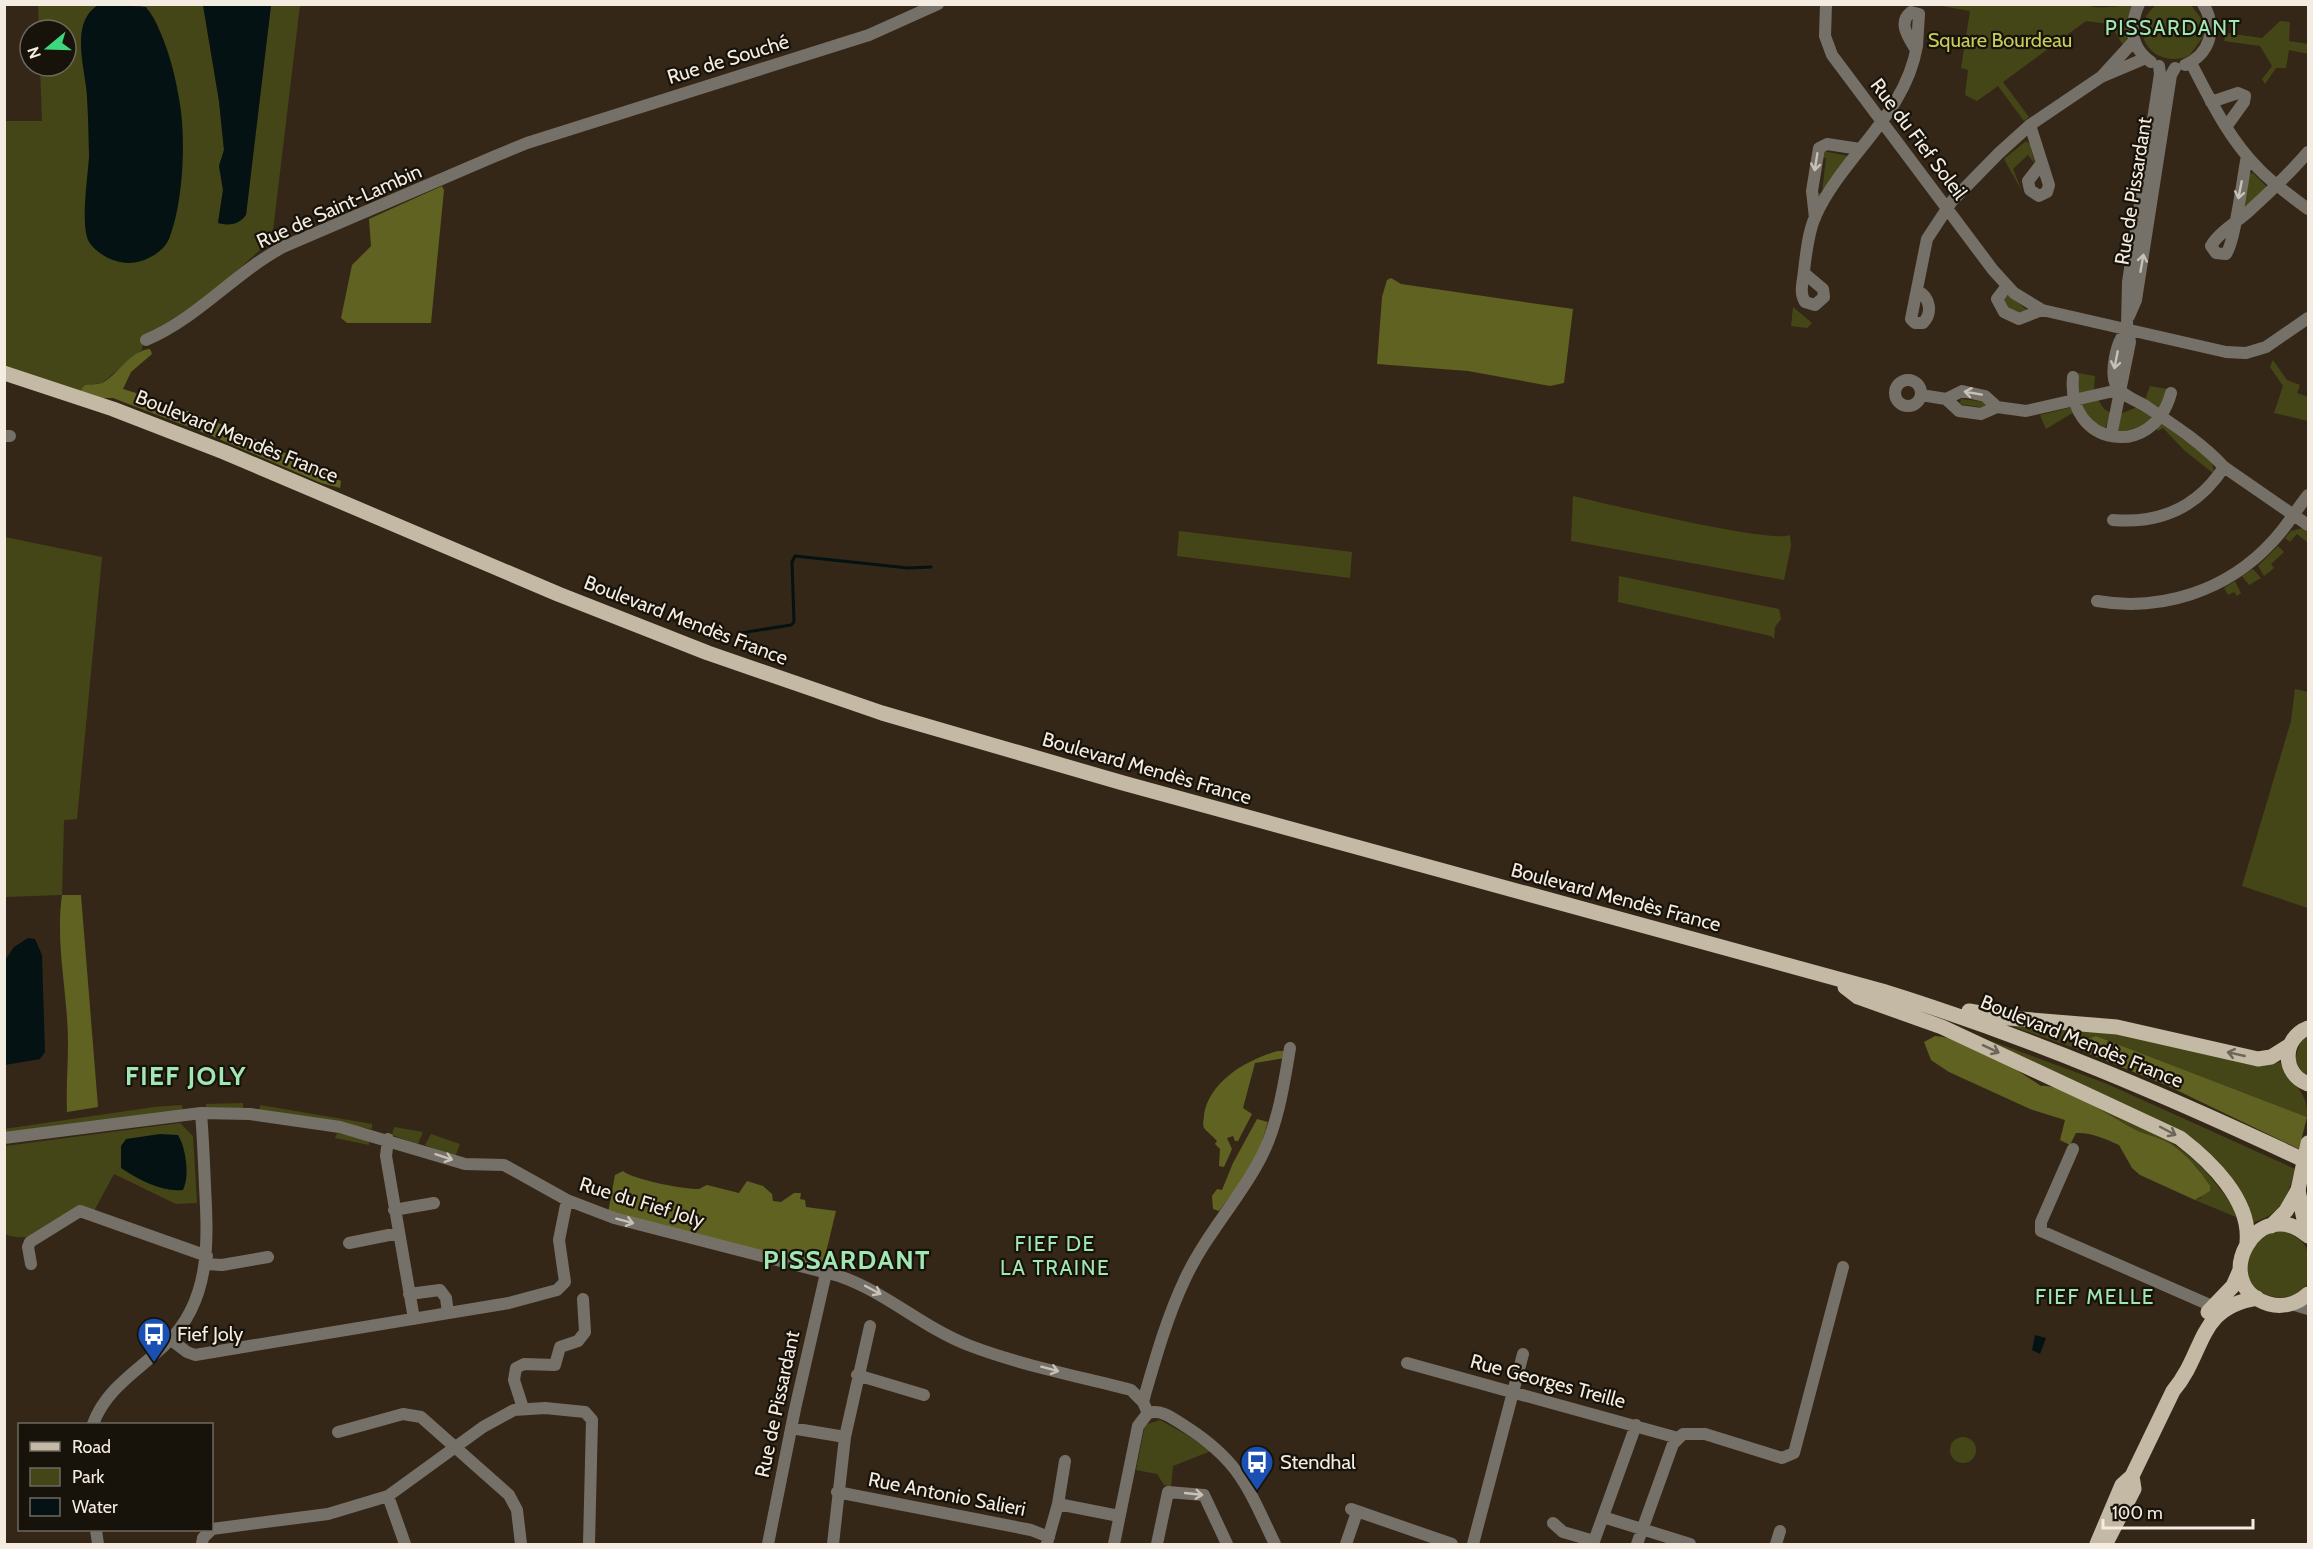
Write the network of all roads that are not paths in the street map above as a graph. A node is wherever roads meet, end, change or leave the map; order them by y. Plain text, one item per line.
1 (938, 4) edge
2 (1826, 4) edge
3 (2139, 4) edge
4 (2205, 5) edge
5 (2134, 41) junction
6 (1916, 50) dead end
7 (2146, 58) junction
8 (2191, 63) junction
9 (2159, 66) junction
10 (2175, 68) junction
11 (2101, 76) junction
12 (2211, 102) junction
13 (1882, 123) junction
14 (2030, 125) junction
15 (2226, 127) junction
16 (527, 143) joint
17 (1860, 148) junction
18 (2308, 152) edge
19 (2247, 156) junction
20 (2042, 163) dead end
21 (2277, 185) junction
22 (1948, 209) junction
23 (2308, 209) edge
24 (1815, 218) junction
25 (1804, 273) dead end
26 (2007, 286) junction
27 (1917, 291) dead end
28 (2042, 310) junction
29 (2308, 318) edge
30 (2127, 325) junction
31 (146, 340) dead end
32 (4, 373) edge
33 (2073, 377) dead end
34 (4, 380) edge
35 (2118, 390) junction
36 (2170, 393) dead end
37 (1921, 395) dead end
38 (1946, 399) junction
39 (2074, 400) junction
40 (1997, 407) junction
41 (2161, 417) junction
42 (2111, 436) junction
43 (2224, 467) junction
44 (2308, 495) edge
45 (2294, 514) junction
46 (2113, 520) dead end
47 (2308, 525) edge
48 (2097, 601) dead end
49 (1845, 987) junction
50 (1882, 991) junction
51 (2308, 1028) edge
52 (2290, 1045) junction
53 (1290, 1048) dead end
54 (2307, 1086) edge
55 (201, 1113) junction
56 (4, 1138) edge
57 (388, 1139) junction
58 (2308, 1143) edge
59 (2073, 1149) dead end
60 (2299, 1159) edge
61 (2308, 1168) edge
62 (2298, 1190) junction
63 (567, 1200) junction
64 (434, 1203) dead end
65 (394, 1210) junction
66 (2271, 1226) junction
67 (399, 1233) junction
68 (2308, 1235) edge
69 (2247, 1242) junction
70 (349, 1244) dead end
71 (268, 1257) dead end
72 (207, 1260) junction
73 (31, 1264) dead end
74 (1843, 1267) dead end
75 (2240, 1270) junction
76 (826, 1273) junction
77 (409, 1294) junction
78 (2308, 1294) edge
79 (2257, 1298) junction
80 (583, 1299) dead end
81 (2291, 1304) junction
82 (2212, 1306) junction
83 (2308, 1309) edge
84 (448, 1313) junction
85 (414, 1319) junction
86 (870, 1326) dead end
87 (171, 1340) junction
88 (1523, 1354) dead end
89 (1407, 1363) dead end
90 (857, 1375) junction
91 (1513, 1391) junction
92 (2173, 1391) junction
93 (924, 1395) dead end
94 (1145, 1407) junction
95 (524, 1408) junction
96 (94, 1423) edge
97 (1636, 1425) junction
98 (791, 1428) junction
99 (338, 1432) dead end
100 (845, 1437) junction
101 (1677, 1438) junction
102 (458, 1448) junction
103 (1065, 1461) dead end
104 (2132, 1476) junction
105 (837, 1492) junction
106 (388, 1496) junction
107 (1058, 1504) junction
108 (1119, 1516) junction
109 (1603, 1517) junction
110 (1553, 1524) dead end
111 (213, 1529) edge
112 (1642, 1530) junction
113 (209, 1531) edge
114 (1780, 1531) dead end
115 (1048, 1541) edge
116 (1594, 1543) edge
117 (202, 1545) edge
118 (405, 1545) edge
119 (521, 1545) edge
120 (589, 1545) edge
121 (768, 1545) edge
122 (832, 1545) edge
123 (1114, 1545) edge
124 (1156, 1545) edge
125 (1227, 1545) edge
126 (1275, 1545) edge
127 (1346, 1545) edge
128 (1452, 1545) edge
129 (1473, 1545) edge
130 (1637, 1545) edge
131 (1690, 1545) edge
132 (1776, 1545) edge
133 (2097, 1545) edge
134 (2105, 1545) edge

1 - 16 street, Rue de Souché
2 - 13 street, Rue du Fief Soleil
3 - 5 street
4 - 8 street
5 - 7 street
5 - 11 street
6 - 13 street
7 - 9 street
7 - 11 street
8 - 10 street
8 - 12 street
9 - 10 street
9 - 30 street, Rue de Pissardant
30 -> 10 street, Rue de Pissardant
11 - 14 street
12 - 15 street
12 - 15 street
13 - 17 street
13 - 22 street, Rue du Fief Soleil
14 - 20 street
14 - 22 street
15 - 19 street
16 - 31 street, Rue de Saint-Lambin
17 - 24 street
17 -> 24 street
18 - 21 street
19 - 21 street
19 -> 21 street
21 - 23 street
22 - 26 street, Rue du Fief Soleil
22 - 27 street
24 - 25 street
26 - 28 street, Rue du Fief Soleil
26 - 28 street, Rue du Fief Soleil
28 - 30 street, Rue du Fief Soleil
29 - 30 street, Rue du Fief Soleil
30 - 35 street
32 - 50 main road, Boulevard Mendès France
33 - 39 street
34 - 49 main road, Boulevard Mendès France
35 - 39 street
35 - 41 street
35 - 42 street
36 - 41 street
37 - 38 street
38 - 40 street
40 -> 38 street
39 - 40 street
39 - 42 street
41 - 42 street
41 - 43 street
43 - 45 street
43 - 46 street
44 - 45 street
45 - 47 street
45 - 48 street
49 - 60 main road, Boulevard Mendès France
49 -> 69 main road
52 -> 50 main road
50 - 60 main road, Boulevard Mendès France
51 - 52 main road
52 - 54 main road
53 - 94 street
55 - 56 street, Rue du Fief Joly
55 - 57 street, Rue du Fief Joly
55 - 72 street
57 -> 63 street, Rue du Fief Joly
57 - 65 street
58 - 62 main road, bridge
59 - 82 street
60 - 61 main road
62 - 66 main road
62 - 68 main road
63 -> 76 street, Rue du Fief Joly
63 - 84 street
64 - 65 street
65 - 67 street
66 - 68 main road
66 - 69 main road
67 - 70 street
67 - 77 street
69 - 75 main road
71 - 72 street
72 - 73 street
72 - 87 street
74 - 101 street
75 - 79 main road
75 - 82 main road
76 -> 94 street, Rue du Fief Joly
76 - 98 street, Rue de Pissardant
77 - 84 street
77 - 85 street
78 - 81 main road
79 - 81 main road
79 - 92 main road
80 - 95 street
81 - 83 street
82 - 92 main road
84 - 85 street
85 - 87 street
86 - 90 street
87 - 96 street
88 - 91 street
89 - 91 street, Rue Georges Treille
90 - 93 street
90 - 100 street
91 - 97 street, Rue Georges Treille
91 - 129 street
92 - 104 main road
94 - 108 street
94 - 126 street, Rue du Fief Joly
95 - 102 street
95 - 120 street
97 - 101 street, Rue Georges Treille
97 - 109 street
98 - 100 street
98 - 121 street, Rue de Pissardant
99 - 102 street
100 - 105 street
101 - 112 street
102 - 106 street
102 - 119 street
103 - 107 street
104 - 133 main road
104 - 134 main road
105 - 115 street, Rue Antonio Salieri
105 - 122 street
106 - 111 street
106 - 118 street
107 - 108 street
107 - 115 street
108 - 123 street
109 - 112 street
109 - 116 street
110 - 116 street
112 - 130 street
112 - 131 street
113 - 117 street
114 - 132 street
124 -> 125 street
127 - 128 street

